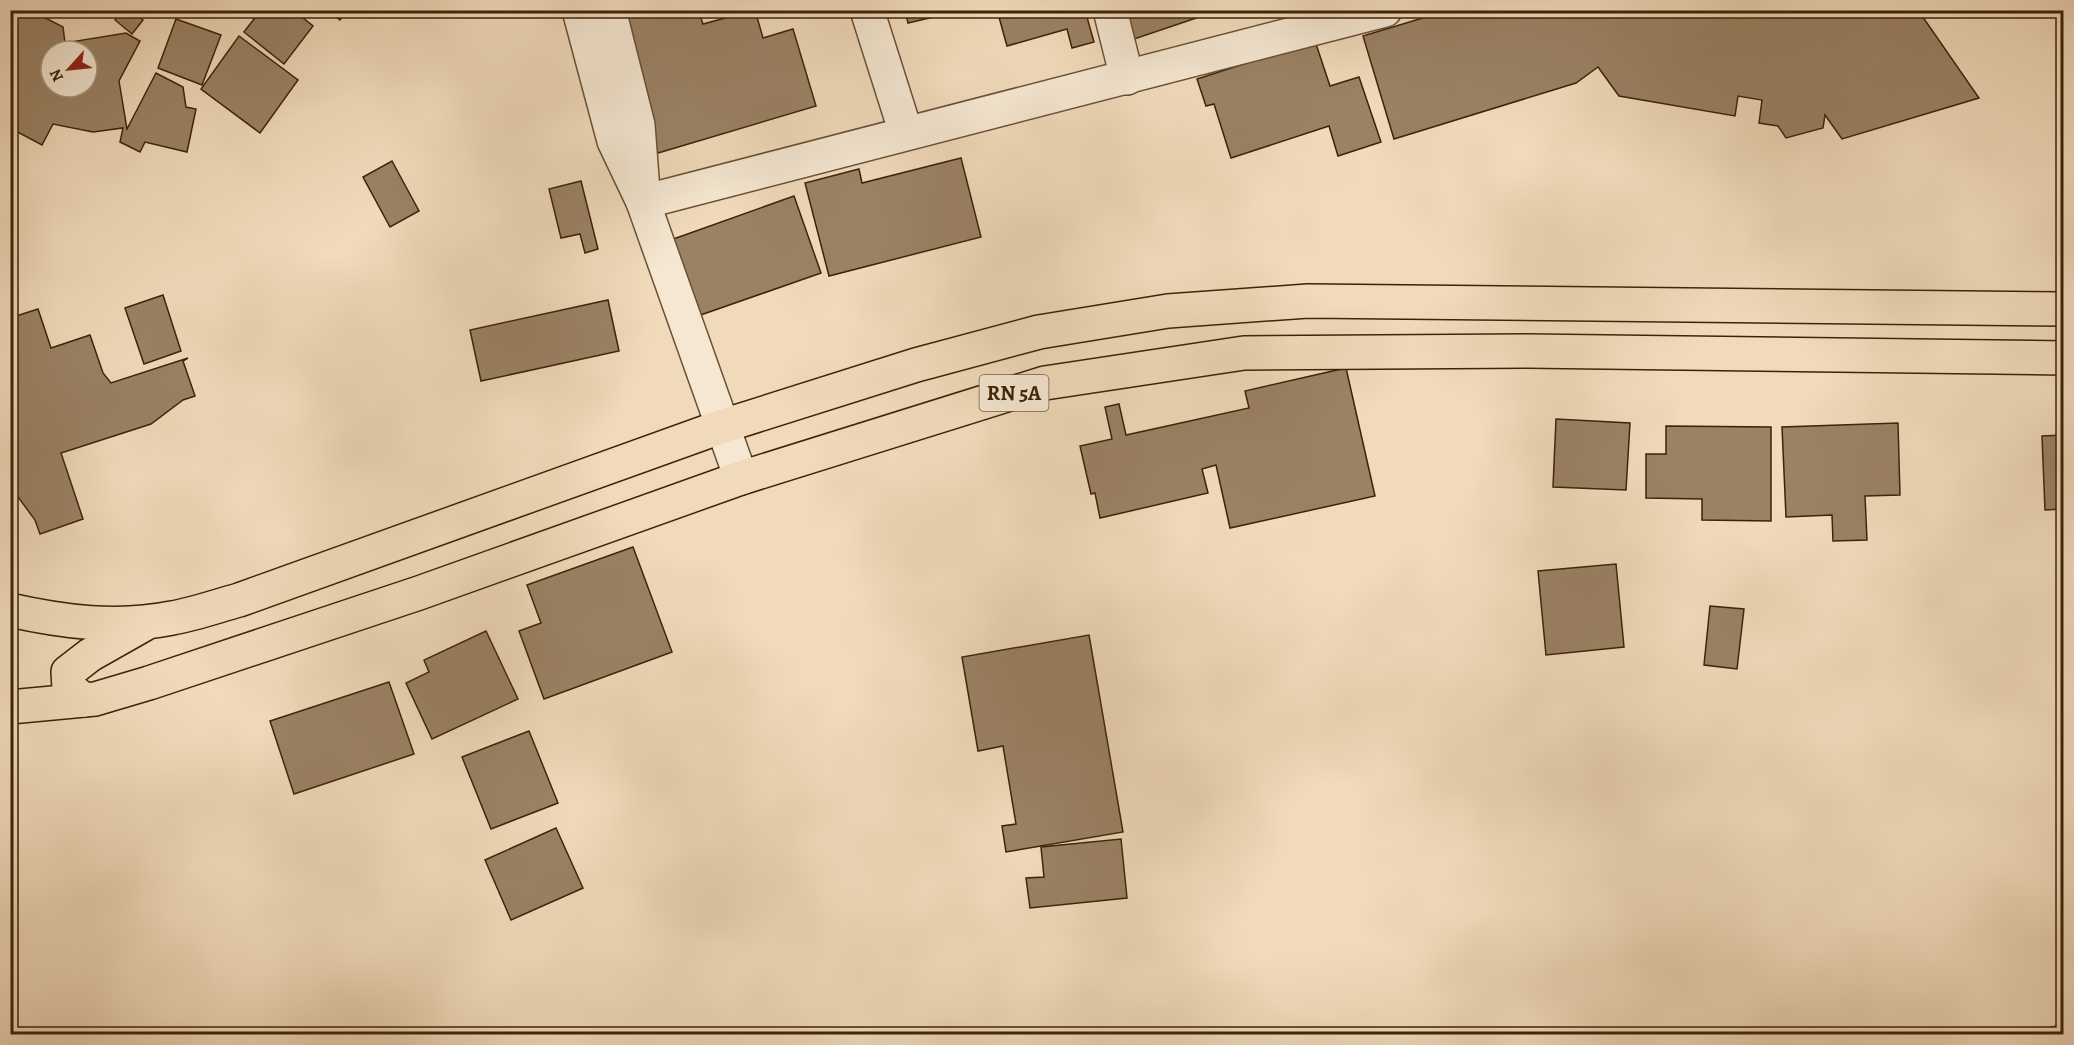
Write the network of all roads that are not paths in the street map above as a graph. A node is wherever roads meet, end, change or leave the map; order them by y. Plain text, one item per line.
1 (579, 10) edge
2 (609, 10) edge
3 (867, 10) edge
4 (1110, 10) edge
5 (1370, 12) edge
6 (1127, 78) junction
7 (906, 133) junction
8 (643, 202) junction
9 (2064, 309) edge
10 (2064, 358) edge
11 (723, 426) junction
12 (741, 478) junction
13 (10, 610) edge
14 (149, 621) junction
15 (84, 700) junction
16 (10, 707) edge

1 - 8 street
2 - 8 street
3 - 7 street
4 - 6 street
5 - 6 street
6 - 7 street
7 - 8 street
8 - 11 street
9 - 11 main road, RN 5A
10 - 12 main road, RN 5A
11 - 12 street
11 - 14 main road, RN 5A
12 - 15 main road, RN 5A
13 - 14 main road, RN 5A
14 - 15 main road
15 - 16 main road, RN 5A

